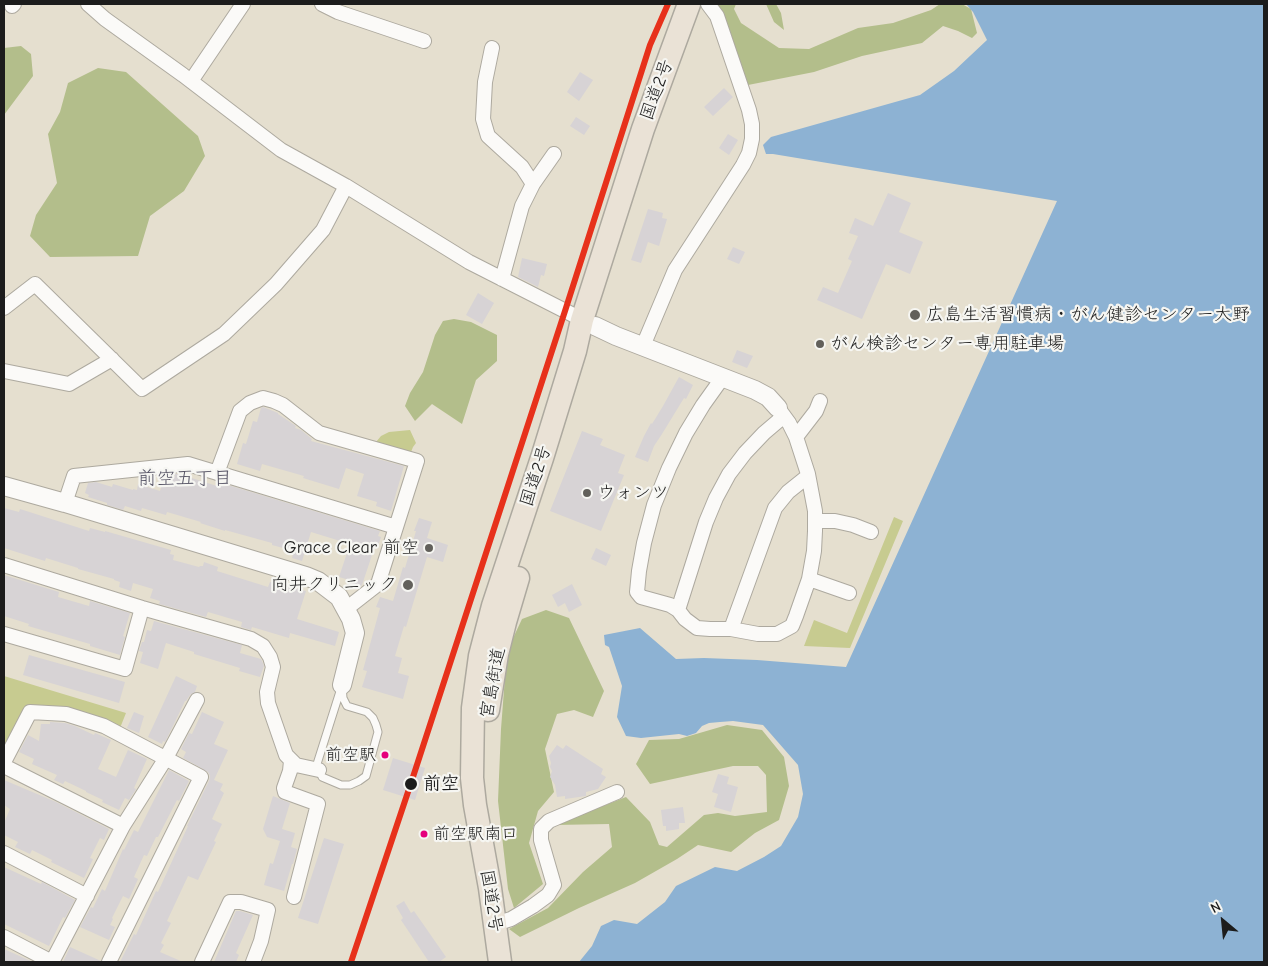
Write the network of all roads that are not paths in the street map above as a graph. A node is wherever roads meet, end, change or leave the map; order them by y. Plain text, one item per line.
1 (88, 4) edge
2 (242, 4) edge
3 (322, 4) edge
4 (689, 4) edge
5 (707, 4) edge
6 (340, 8) edge
7 (424, 40) dead end
8 (492, 48) dead end
9 (191, 81) junction
10 (554, 154) dead end
11 (533, 184) junction
12 (346, 186) junction
13 (502, 279) junction
14 (4, 308) edge
15 (589, 323) junction
16 (643, 346) junction
17 (112, 360) junction
18 (4, 372) edge
19 (723, 377) junction
20 (820, 401) dead end
21 (781, 412) junction
22 (796, 436) junction
23 (217, 473) junction
24 (808, 476) junction
25 (4, 486) edge
26 (547, 486) joint
27 (65, 503) junction
28 (815, 521) junction
29 (396, 527) junction
30 (871, 532) dead end
31 (4, 565) edge
32 (808, 579) junction
33 (849, 593) dead end
34 (142, 608) junction
35 (346, 609) junction
36 (678, 610) junction
37 (731, 629) junction
38 (4, 634) edge
39 (342, 685) junction
40 (197, 700) dead end
41 (347, 706) junction
42 (331, 720) junction
43 (166, 758) junction
44 (291, 761) junction
45 (4, 762) edge
46 (4, 766) edge
47 (319, 770) junction
48 (618, 792) dead end
49 (123, 826) junction
50 (4, 853) edge
51 (490, 888) junction
52 (87, 896) junction
53 (294, 897) dead end
54 (495, 924) junction
55 (4, 937) edge
56 (52, 962) edge
57 (109, 962) edge
58 (202, 962) edge
59 (253, 962) edge
60 (500, 962) edge

1 - 9 street
2 - 9 street
3 - 6 street
4 - 15 highway, 国道2号
5 - 15 highway, 国道2号
5 - 16 street
6 - 7 street
8 - 11 street
9 - 12 street
10 - 11 street
11 - 13 street
12 - 13 street
12 - 17 street
13 - 15 street
14 - 17 street
15 - 16 street
15 - 26 highway, 国道2号
15 - 51 highway, 国道2号
16 - 19 street
17 - 18 street
19 - 21 street
19 - 36 street
20 - 22 street
21 - 22 street
21 - 36 street
22 - 24 street
23 - 27 street
23 - 29 street
23 - 29 street
24 - 28 street
24 - 37 street
25 - 27 street
26 - 51 highway, 宮島街道
27 - 35 street
28 - 30 street
28 - 32 street
29 - 35 street
31 - 34 street
32 - 33 street
32 - 37 street
34 - 38 street
34 - 44 street
35 - 39 street
36 - 37 street
39 - 41 lane
39 - 42 lane
40 - 43 street
41 - 42 lane
41 - 47 lane
42 - 47 lane
43 - 45 street
43 - 49 street
43 - 57 street
44 - 47 street
44 - 53 street
46 - 49 street
48 - 54 street
49 - 52 street
50 - 52 street
51 - 54 highway, 国道2号
52 - 56 street
54 - 60 highway, 国道2号
55 - 56 street
58 - 59 street

